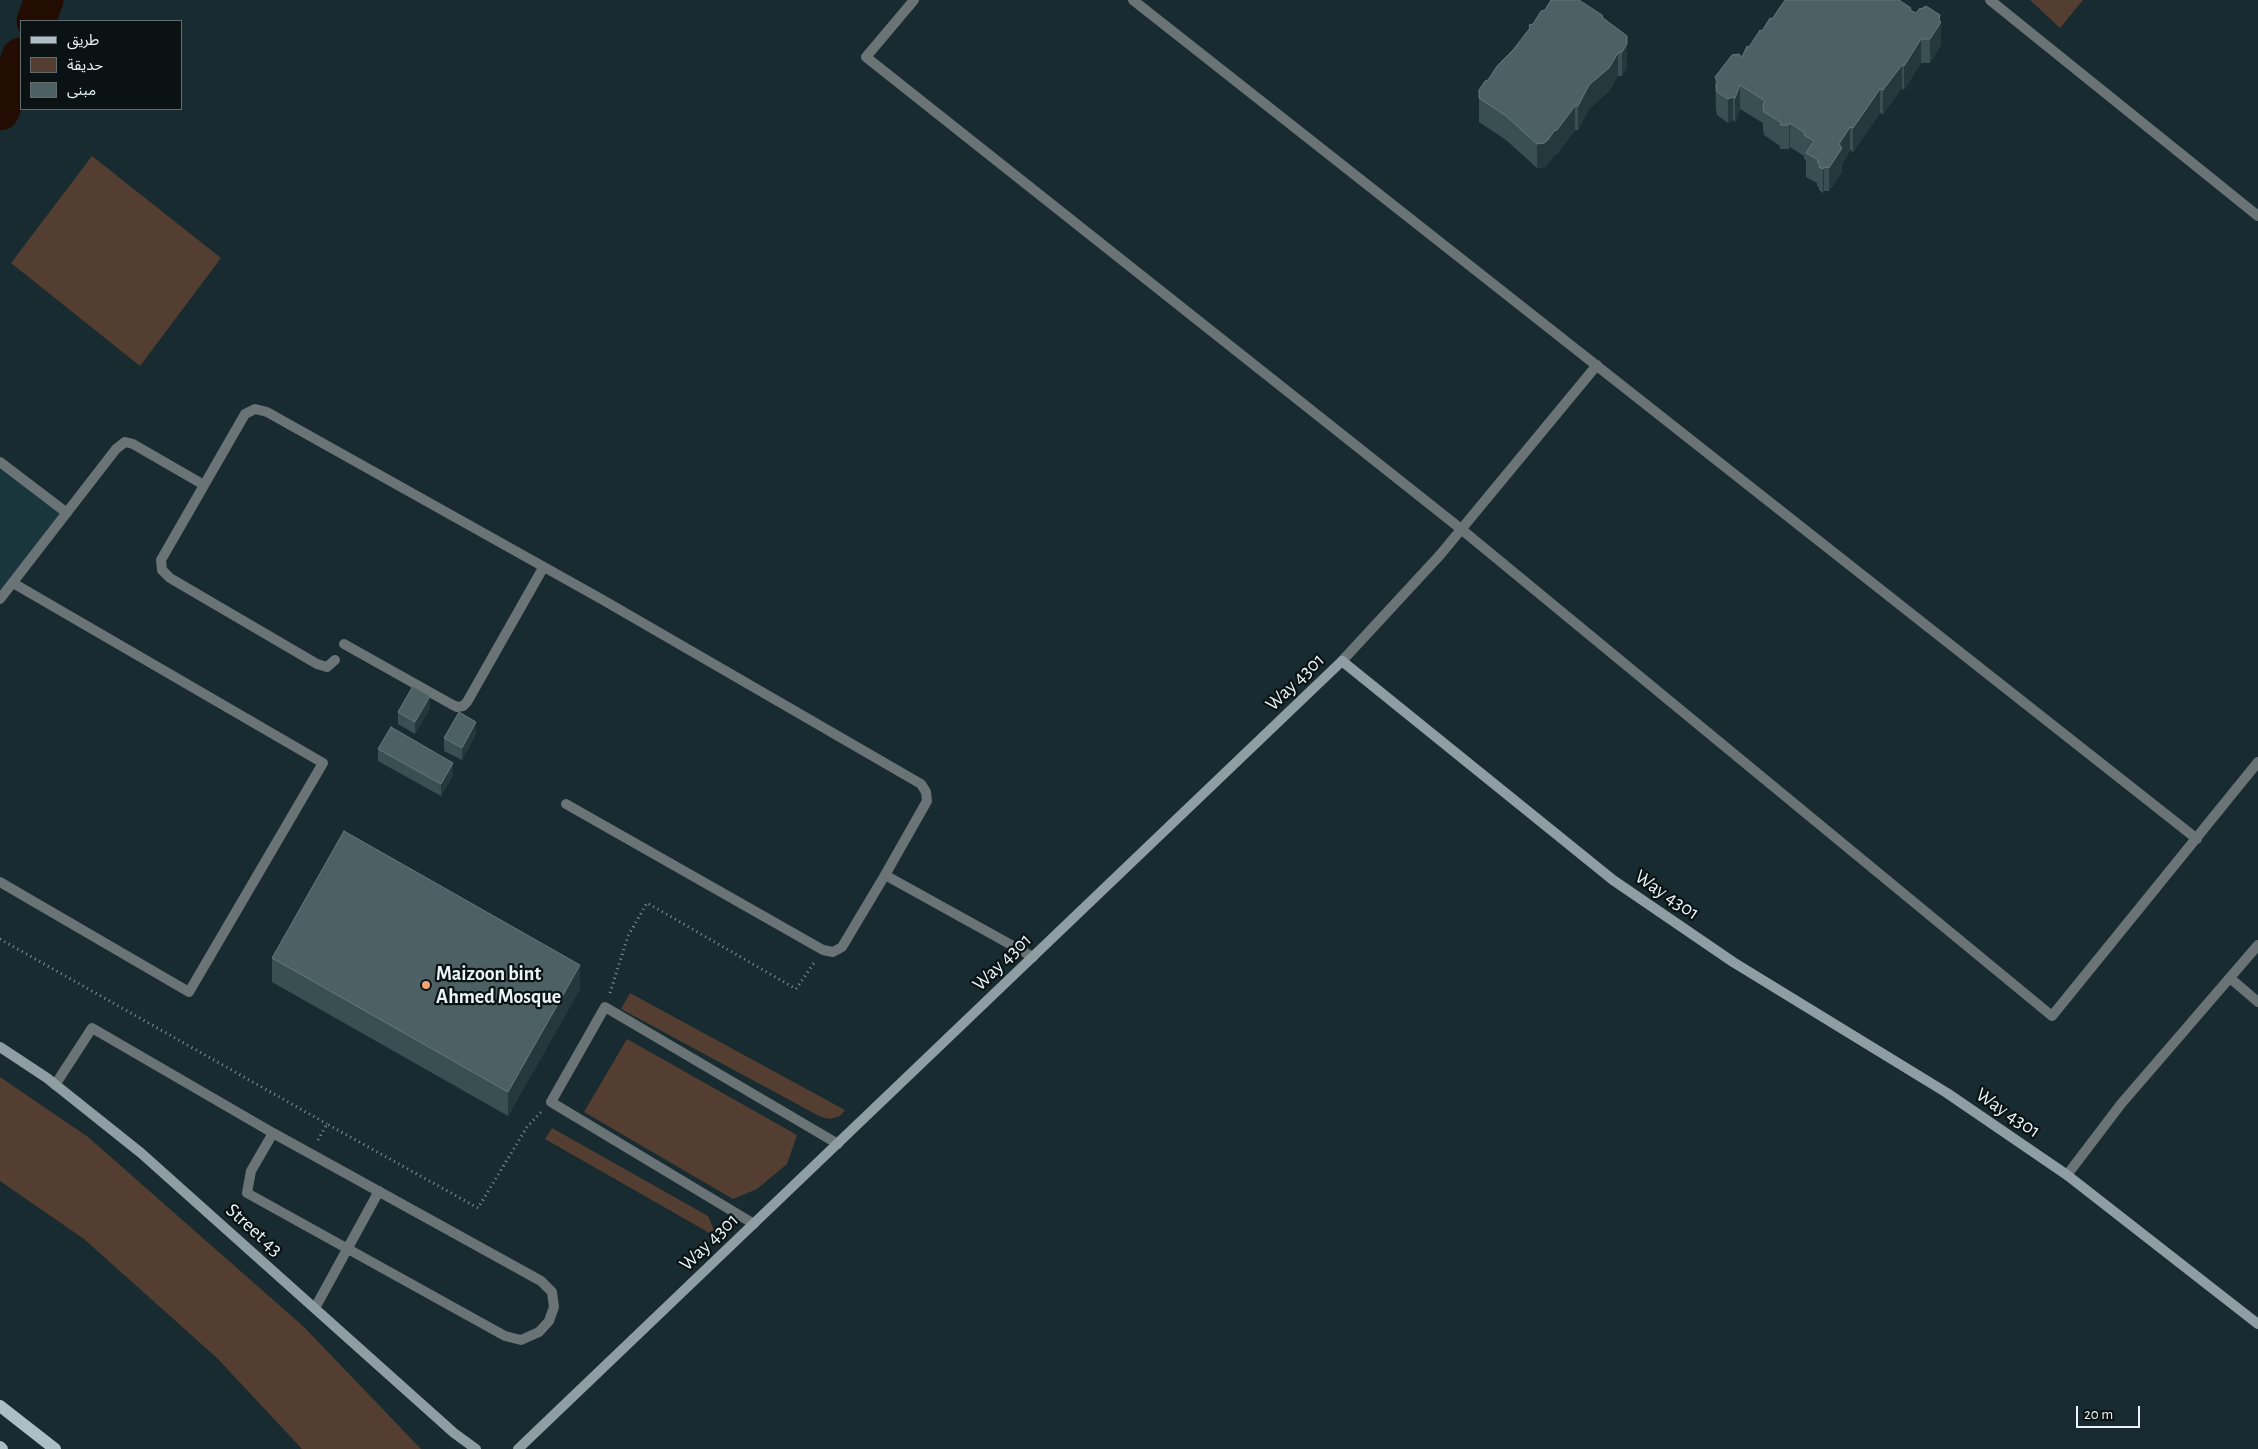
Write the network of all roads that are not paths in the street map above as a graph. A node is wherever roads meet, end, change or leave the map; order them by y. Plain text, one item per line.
1 (914, 0) edge
2 (1133, 0) edge
3 (1990, 0) edge
4 (2258, 216) edge
5 (1597, 365) junction
6 (0, 462) edge
7 (204, 485) junction
8 (67, 513) junction
9 (1461, 529) junction
10 (543, 568) junction
11 (13, 583) junction
12 (0, 600) edge
13 (344, 644) dead end
14 (335, 660) dead end
15 (1342, 661) junction
16 (2258, 762) edge
17 (566, 804) dead end
18 (2197, 839) junction
19 (885, 876) junction
20 (0, 882) edge
21 (2258, 945) edge
22 (1032, 957) junction
23 (2230, 978) junction
24 (2258, 1002) edge
25 (0, 1047) edge
26 (55, 1085) junction
27 (274, 1133) junction
28 (838, 1144) junction
29 (2067, 1175) junction
30 (379, 1191) junction
31 (754, 1224) junction
32 (348, 1249) junction
33 (315, 1308) junction
34 (2258, 1324) edge
35 (0, 1406) edge
36 (55, 1449) edge
37 (476, 1449) edge
38 (518, 1449) edge

1 - 9 street
2 - 5 street
3 - 4 street
5 - 9 street
5 - 18 street
6 - 8 street
7 - 8 street
7 - 10 street
7 - 14 street
8 - 11 street
9 - 15 street
9 - 18 street
10 - 13 street
10 - 19 street
11 - 12 street
11 - 20 street
15 - 22 street, Way 4301
15 - 29 street, Way 4301
16 - 18 street
17 - 19 street
19 - 22 street
21 - 23 street
22 - 28 street, Way 4301
23 - 24 street
23 - 29 street
25 - 26 street, Street 43
26 - 27 street
26 - 33 street, Street 43
27 - 30 street
27 - 32 street
28 - 31 street, Way 4301
28 - 31 street
29 - 34 street, Way 4301
30 - 32 street
30 - 32 street
31 - 38 street, Way 4301
32 - 33 street
33 - 37 street, Street 43
35 - 36 main road

